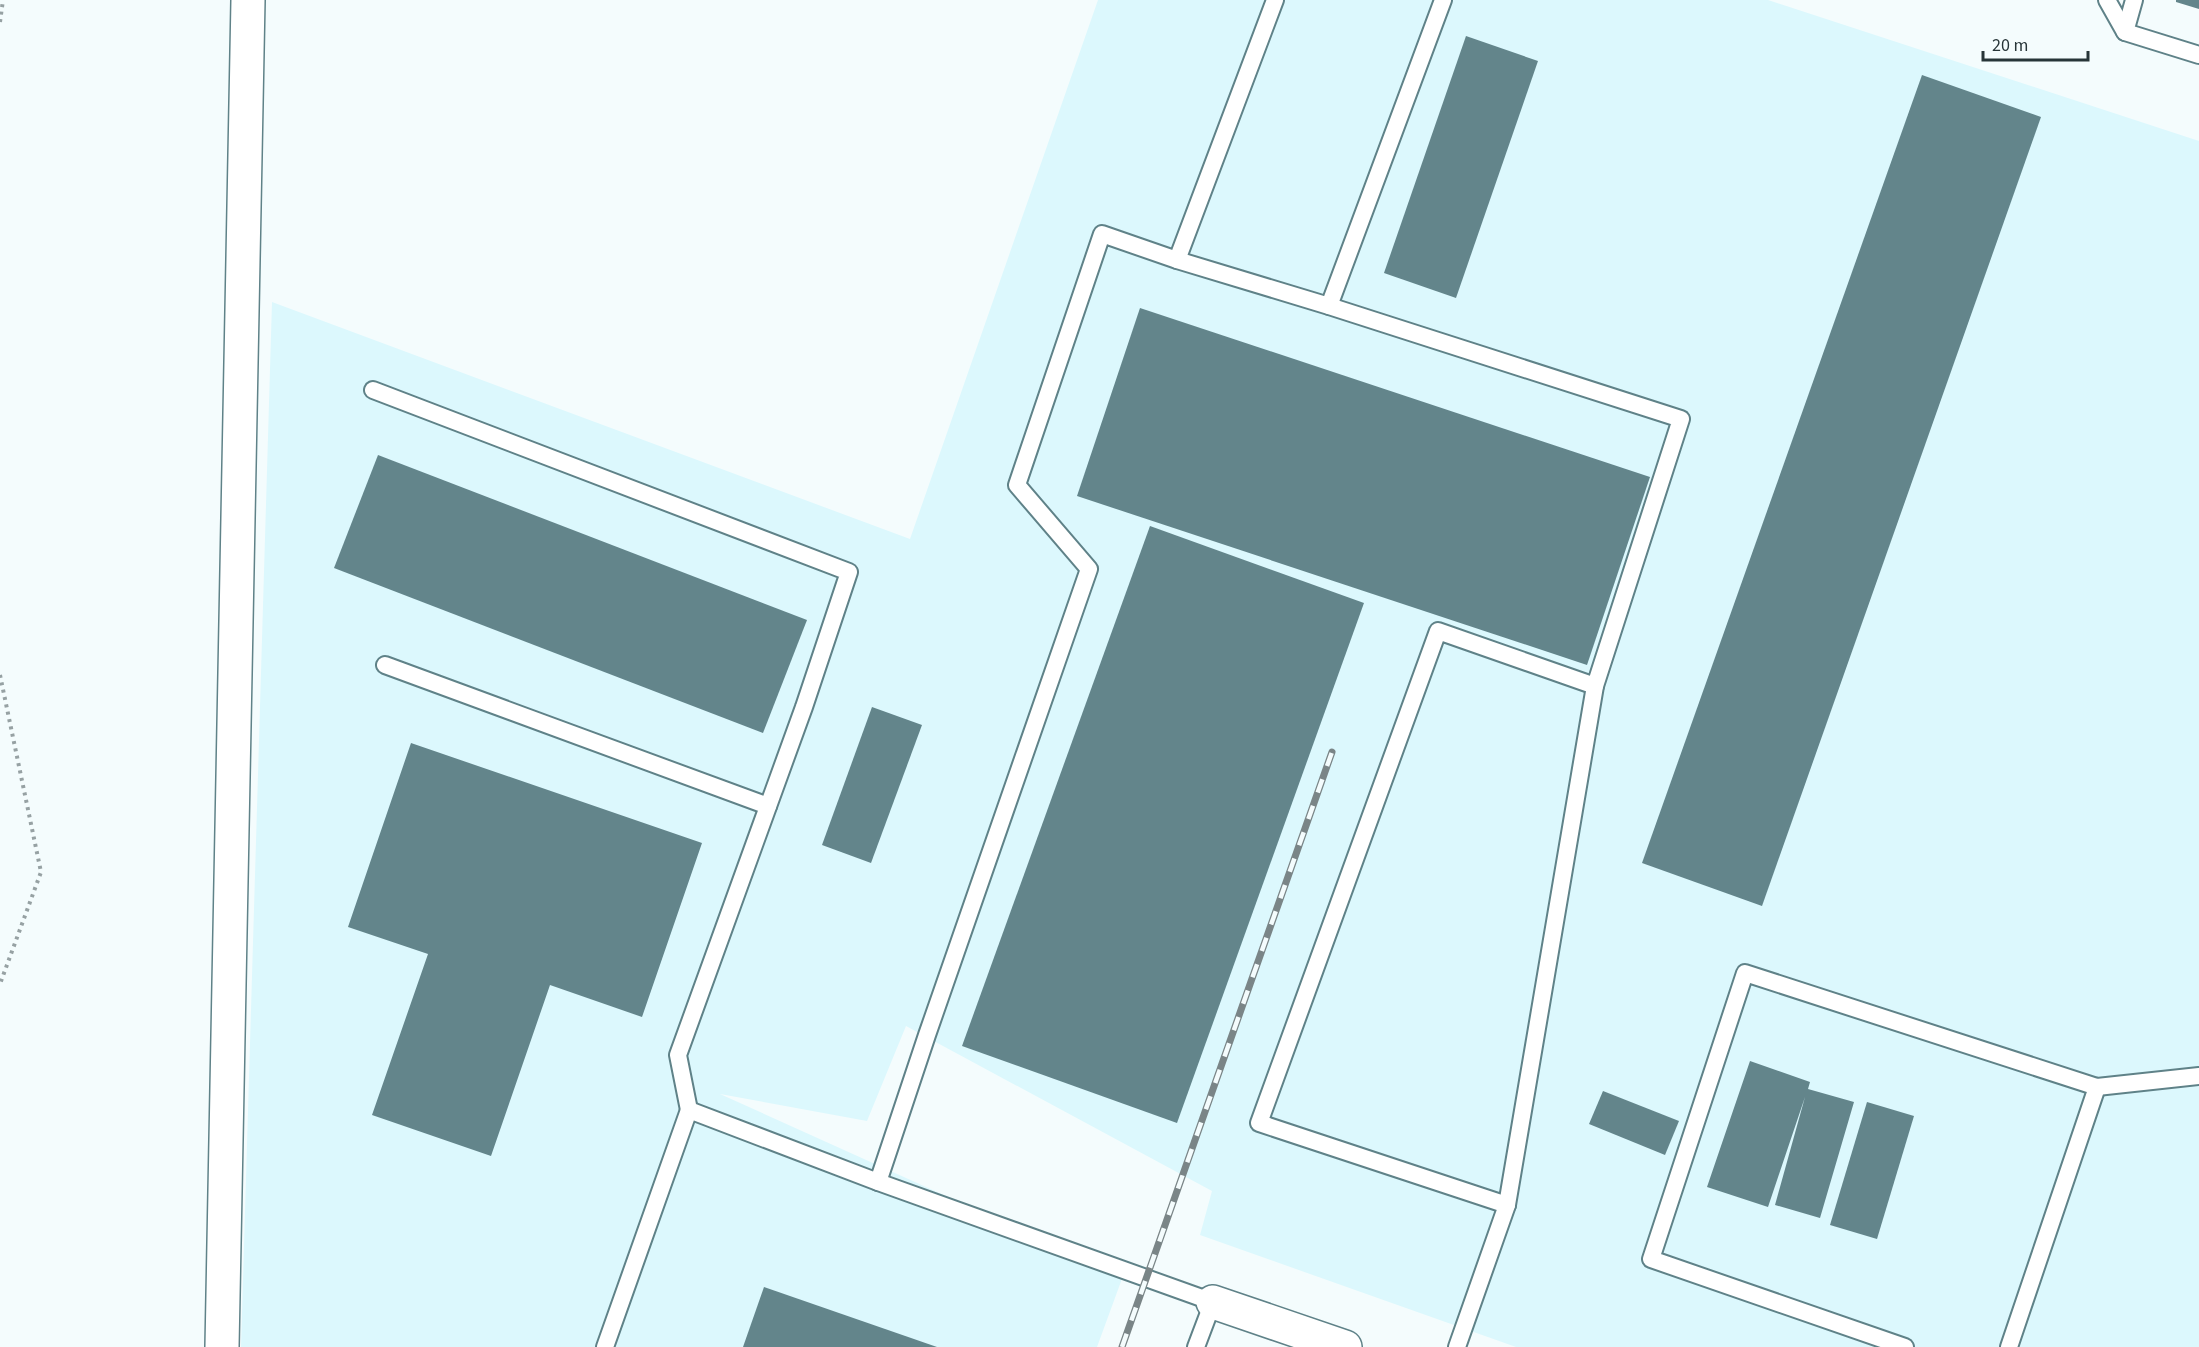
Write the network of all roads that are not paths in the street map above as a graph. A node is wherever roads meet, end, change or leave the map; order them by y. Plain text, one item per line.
1 (248, 0) edge
2 (1275, 0) edge
3 (1443, 0) edge
4 (2106, 0) edge
5 (2134, 0) edge
6 (2125, 32) junction
7 (2199, 55) edge
8 (1177, 260) junction
9 (1329, 306) junction
10 (373, 390) dead end
11 (385, 665) dead end
12 (1595, 686) junction
13 (768, 806) junction
14 (2199, 1076) edge
15 (2097, 1087) junction
16 (689, 1110) junction
17 (878, 1182) junction
18 (1507, 1205) junction
19 (1213, 1302) junction
20 (222, 1347) edge
21 (605, 1347) edge
22 (1196, 1347) edge
23 (1345, 1347) edge
24 (1457, 1347) edge
25 (1905, 1347) edge
26 (2009, 1347) edge

1 - 20 street
2 - 8 lane
3 - 9 lane
4 - 6 lane
5 - 6 lane
6 - 7 lane
8 - 9 lane
8 - 17 lane
9 - 12 lane
10 - 13 lane
11 - 13 lane
12 - 18 lane
12 - 18 lane
13 - 16 lane
14 - 15 lane
15 - 25 lane
15 - 26 lane
16 - 17 lane
16 - 21 lane
17 - 19 lane
18 - 24 lane
19 - 22 lane
19 - 23 street

